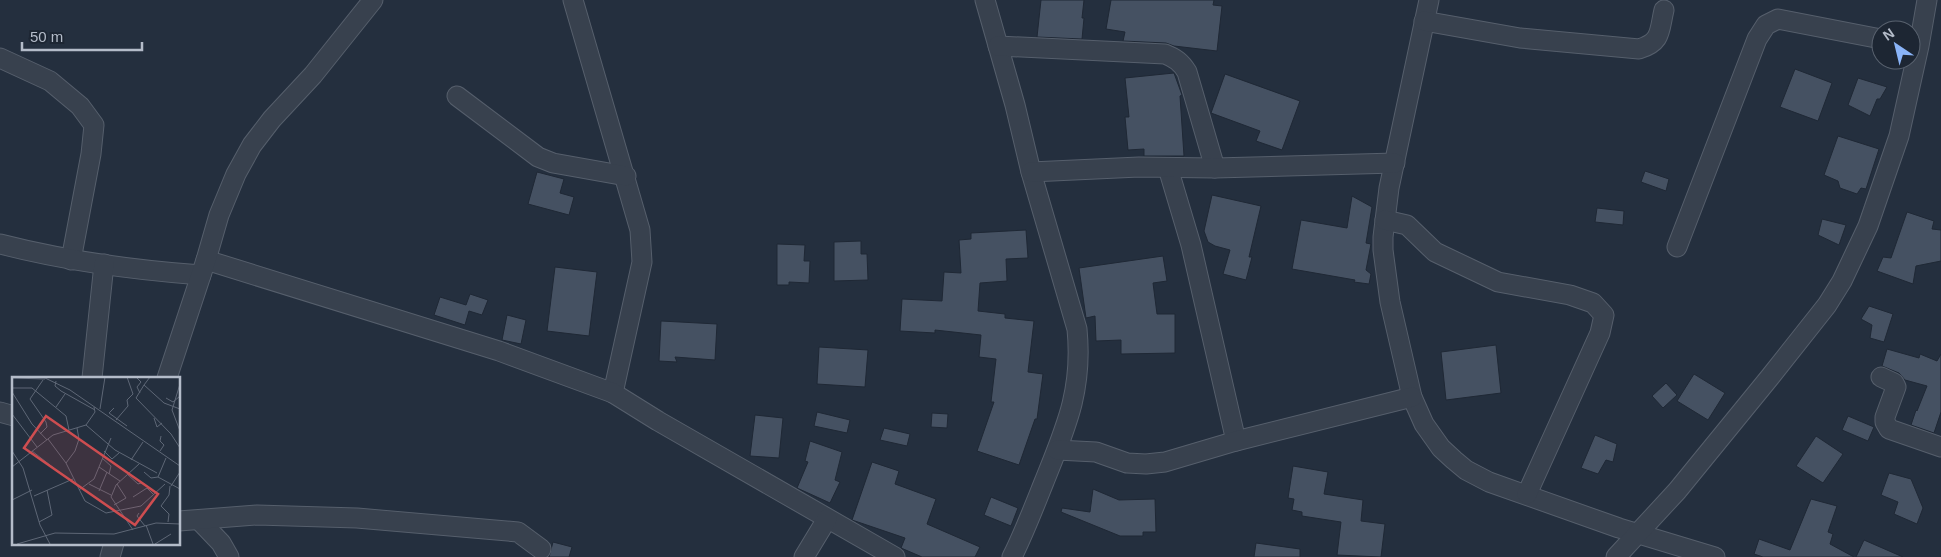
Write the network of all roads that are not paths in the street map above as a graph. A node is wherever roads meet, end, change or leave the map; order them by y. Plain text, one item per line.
1 (373, 0) edge
2 (573, 0) edge
3 (985, 0) edge
4 (1429, 0) edge
5 (1927, 0) edge
6 (1664, 10) dead end
7 (1424, 21) junction
8 (1921, 23) edge
9 (1871, 37) edge
10 (998, 46) junction
11 (0, 58) edge
12 (1911, 70) edge
13 (457, 96) dead end
14 (1395, 163) junction
15 (1168, 168) junction
16 (1215, 168) junction
17 (1031, 172) junction
18 (626, 176) junction
19 (1385, 220) junction
20 (0, 244) edge
21 (1677, 247) dead end
22 (71, 260) junction
23 (104, 264) junction
24 (203, 268) junction
25 (92, 377) edge
26 (168, 377) edge
27 (1881, 377) dead end
28 (614, 393) junction
29 (1412, 397) junction
30 (1236, 441) junction
31 (1941, 447) edge
32 (1057, 450) junction
33 (1528, 494) junction
34 (827, 519) junction
35 (199, 520) junction
36 (180, 521) edge
37 (1639, 534) junction
38 (114, 544) edge
39 (541, 549) dead end
40 (110, 557) edge
41 (229, 557) edge
42 (804, 557) edge
43 (895, 557) edge
44 (1012, 557) edge
45 (1616, 557) edge
46 (1715, 557) edge

1 - 24 street
2 - 18 street
3 - 10 street
4 - 7 street
5 - 8 street
6 - 7 street
7 - 14 street
9 - 21 street
10 - 16 street
10 - 17 street
11 - 22 street
12 - 37 street
13 - 18 street
14 - 16 street
14 - 19 street
15 - 16 street
15 - 17 street
15 - 30 street
17 - 32 street
18 - 28 street
19 - 29 street
19 - 33 street
20 - 22 street
22 - 23 street
23 - 24 street
23 - 25 street
24 - 26 street
24 - 28 street
27 - 31 street
28 - 34 street
29 - 30 street
29 - 33 street
30 - 32 street
32 - 44 street
33 - 37 street
34 - 42 street
34 - 43 street
35 - 36 street
35 - 39 street
35 - 41 street
37 - 45 street
37 - 46 street
38 - 40 street

